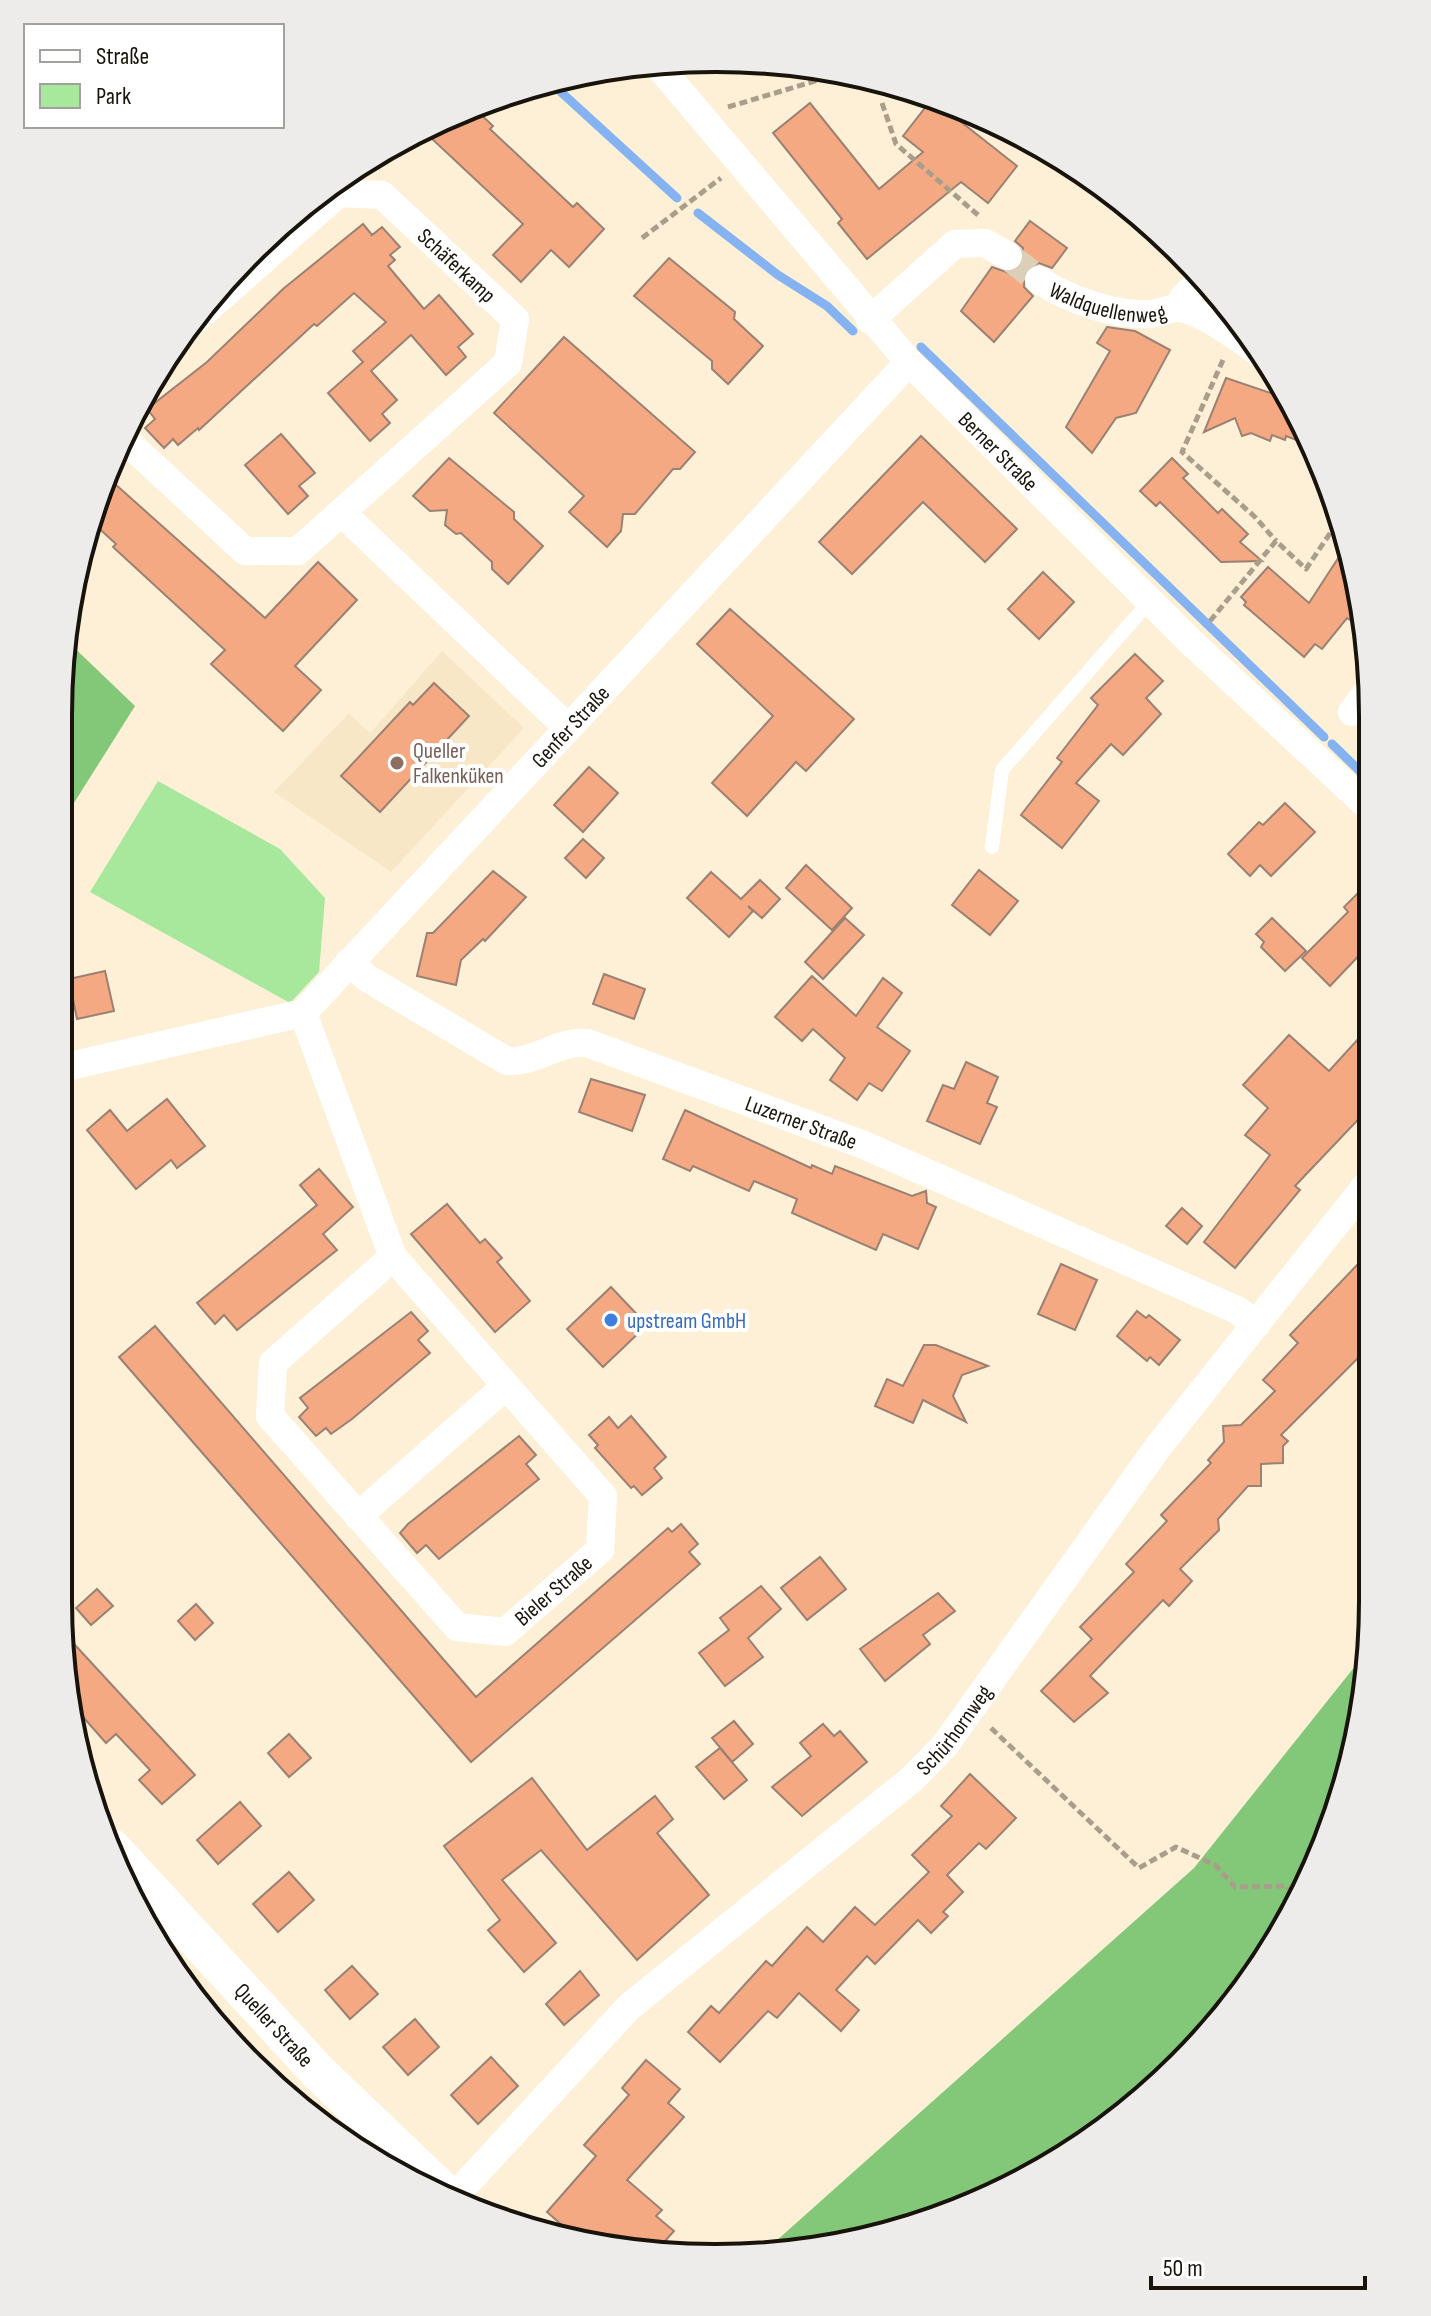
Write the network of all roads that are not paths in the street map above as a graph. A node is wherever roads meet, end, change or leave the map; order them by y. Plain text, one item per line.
1 (665, 74) edge
2 (340, 193) edge
3 (332, 199) edge
4 (997, 249) tunnel mouth
5 (249, 273) edge
6 (1039, 280) tunnel mouth
7 (1195, 286) edge
8 (1179, 308) junction
9 (870, 320) junction
10 (1234, 334) edge
11 (909, 362) junction
12 (131, 446) edge
13 (341, 512) junction
14 (1150, 601) junction
15 (1359, 703) edge
16 (1352, 712) dead end
17 (566, 726) junction
18 (1359, 798) edge
19 (992, 847) dead end
20 (349, 962) junction
21 (303, 1013) junction
22 (72, 1066) edge
23 (1359, 1195) edge
24 (393, 1257) junction
25 (1257, 1324) junction
26 (506, 1386) junction
27 (358, 1516) junction
28 (130, 1868) edge
29 (427, 2176) edge
30 (460, 2191) edge

1 - 9 street, Berner Straße
2 - 13 street, Schäferkamp
3 - 5 street, Schäferkamp
4 - 9 street
6 - 8 street, Waldquellenweg
7 - 8 street, Waldquellenweg
8 - 10 street, Waldquellenweg
9 - 11 street, Berner Straße
11 - 14 street, Berner Straße
11 - 17 street, Genfer Straße
12 - 13 street, Schäferkamp
13 - 17 street
14 - 18 street, Berner Straße
14 - 19 lane
15 - 16 street
17 - 20 street, Genfer Straße
20 - 21 street, Genfer Straße
20 - 25 street, Luzerner Straße
21 - 22 street
21 - 24 street, Bieler Straße
23 - 25 street, Schürhornweg
24 - 26 street, Bieler Straße
24 - 27 street, Bieler Straße
25 - 30 street, Schürhornweg
26 - 27 street
26 - 27 street, Bieler Straße
28 - 29 street, Queller Straße

